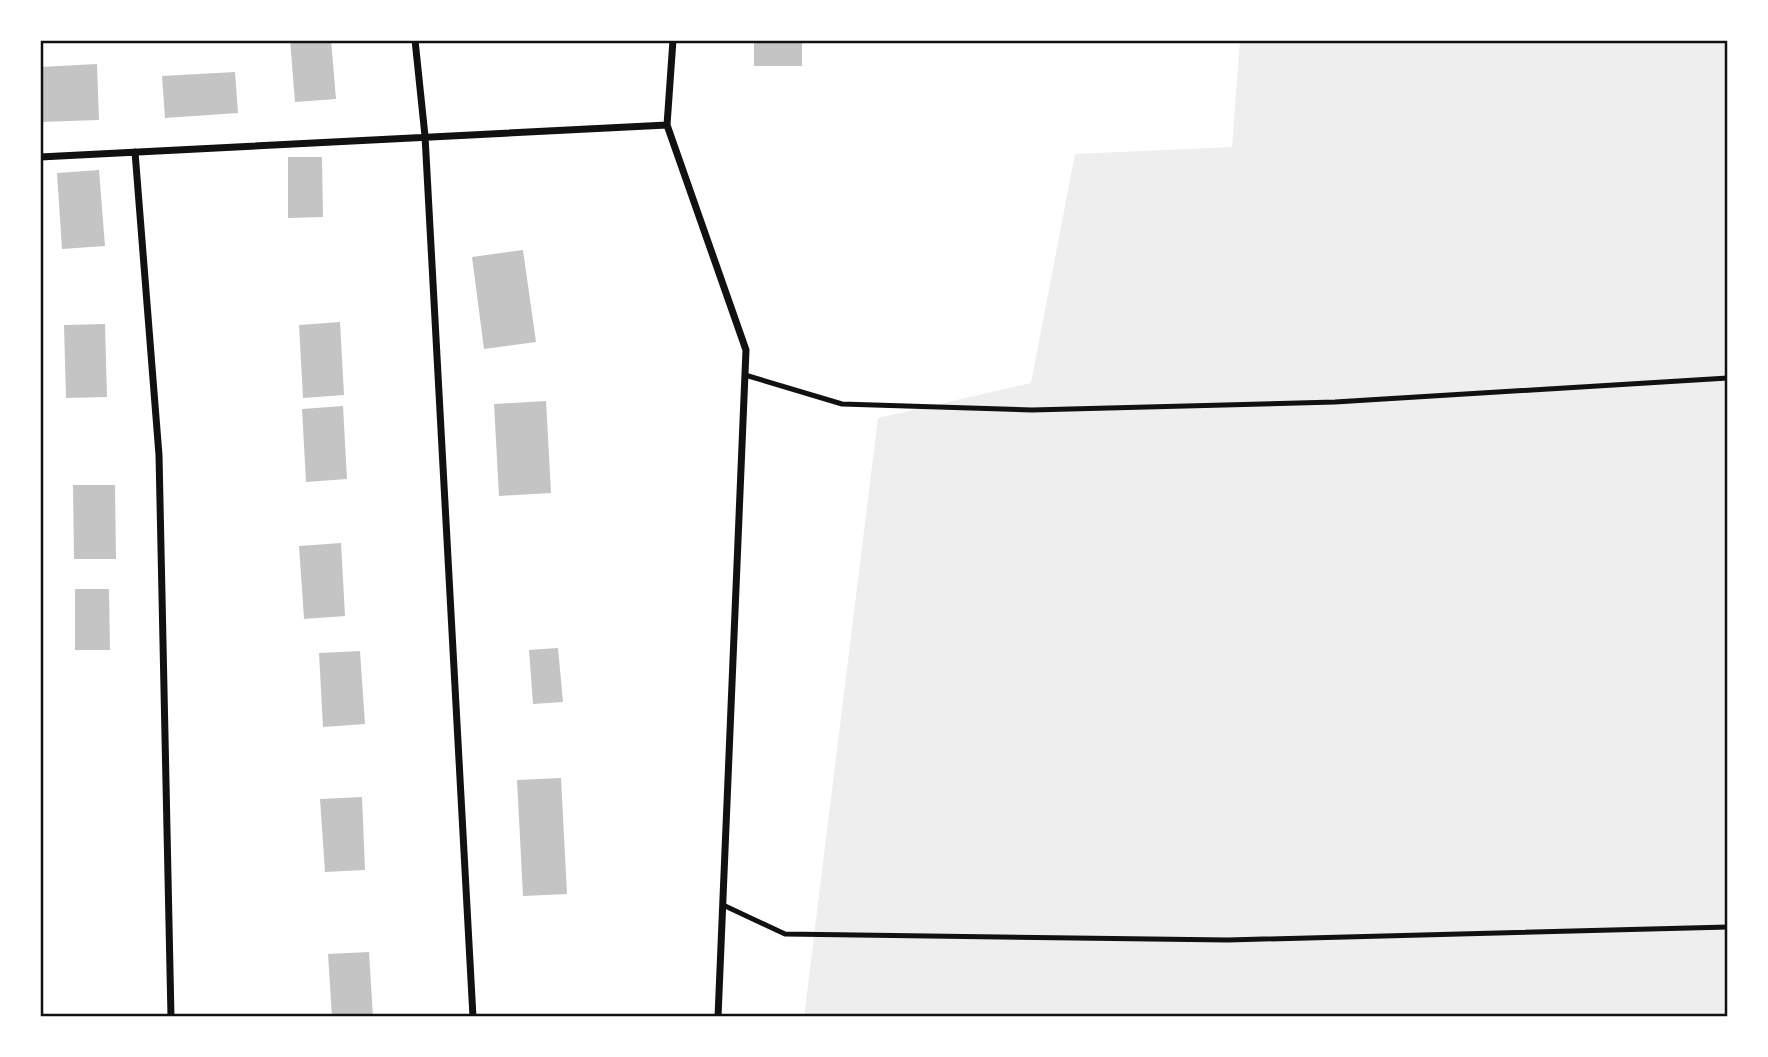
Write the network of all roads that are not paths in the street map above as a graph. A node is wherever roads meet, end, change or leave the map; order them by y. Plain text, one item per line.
1 (415, 40) edge
2 (673, 40) edge
3 (667, 125) junction
4 (425, 136) junction
5 (135, 152) junction
6 (40, 157) edge
7 (745, 375) junction
8 (1728, 378) edge
9 (723, 905) junction
10 (1728, 927) edge
11 (171, 1017) edge
12 (473, 1017) edge
13 (718, 1017) edge

1 - 4 street
2 - 3 street
3 - 4 street
3 - 7 street
4 - 5 street
4 - 12 street
5 - 6 street
5 - 11 street
7 - 8 lane
7 - 9 street
9 - 10 lane
9 - 13 street

